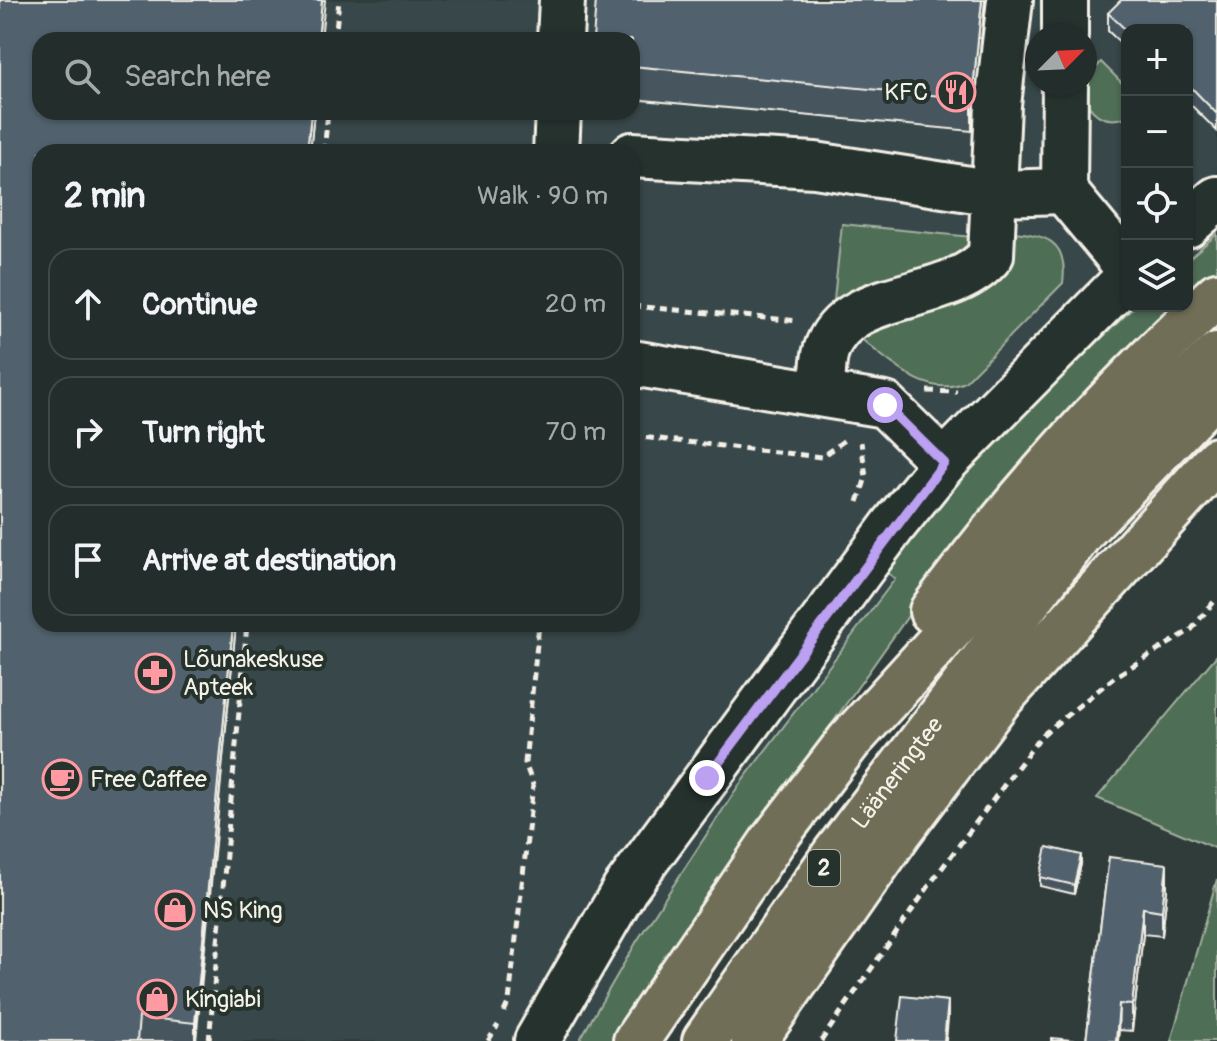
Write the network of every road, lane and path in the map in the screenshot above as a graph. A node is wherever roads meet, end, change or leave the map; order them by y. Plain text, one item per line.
1 (339, 0) edge
2 (562, 0) edge
3 (1010, 0) edge
4 (1065, 0) edge
5 (1065, 24) edge
6 (336, 32) edge
7 (560, 32) edge
8 (1065, 96) edge
9 (327, 120) edge
10 (325, 144) edge
11 (640, 155) edge
12 (1064, 191) junction
13 (995, 193) junction
14 (1217, 199) edge
15 (1193, 220) edge
16 (1121, 260) edge
17 (1121, 284) edge
18 (1217, 295) edge
19 (640, 307) edge
20 (836, 332) junction
21 (1217, 355) edge
22 (640, 364) edge
23 (924, 390) dead end
24 (961, 391) dead end
25 (1217, 392) edge
26 (822, 394) junction
27 (640, 437) edge
28 (846, 439) dead end
29 (1217, 452) edge
30 (1217, 460) edge
31 (944, 463) junction
32 (1217, 598) edge
33 (246, 632) edge
34 (538, 632) edge
35 (953, 704) junction
36 (849, 741) junction
37 (209, 1041) edge
38 (488, 1041) edge
39 (537, 1041) edge
40 (636, 1041) edge
41 (705, 1041) edge
42 (754, 1041) edge
43 (821, 1041) edge

1 - 6 path
2 - 7 street
3 - 13 street
4 - 5 street
8 - 12 street
9 - 10 path
11 - 13 street
12 - 13 street
12 - 16 street
13 - 20 street
14 - 15 street
17 - 31 street
18 - 36 highway
19 - 20 path
20 - 26 street
21 - 36 highway
22 - 26 street
23 - 24 path
25 - 35 highway, Lääneringtee / 2
26 - 31 street
27 - 28 path
29 - 35 highway, Lääneringtee / 2
30 - 42 highway
31 - 39 street
32 - 43 path
33 - 37 path
34 - 38 path
35 - 41 highway, Lääneringtee / 2
36 - 40 highway

